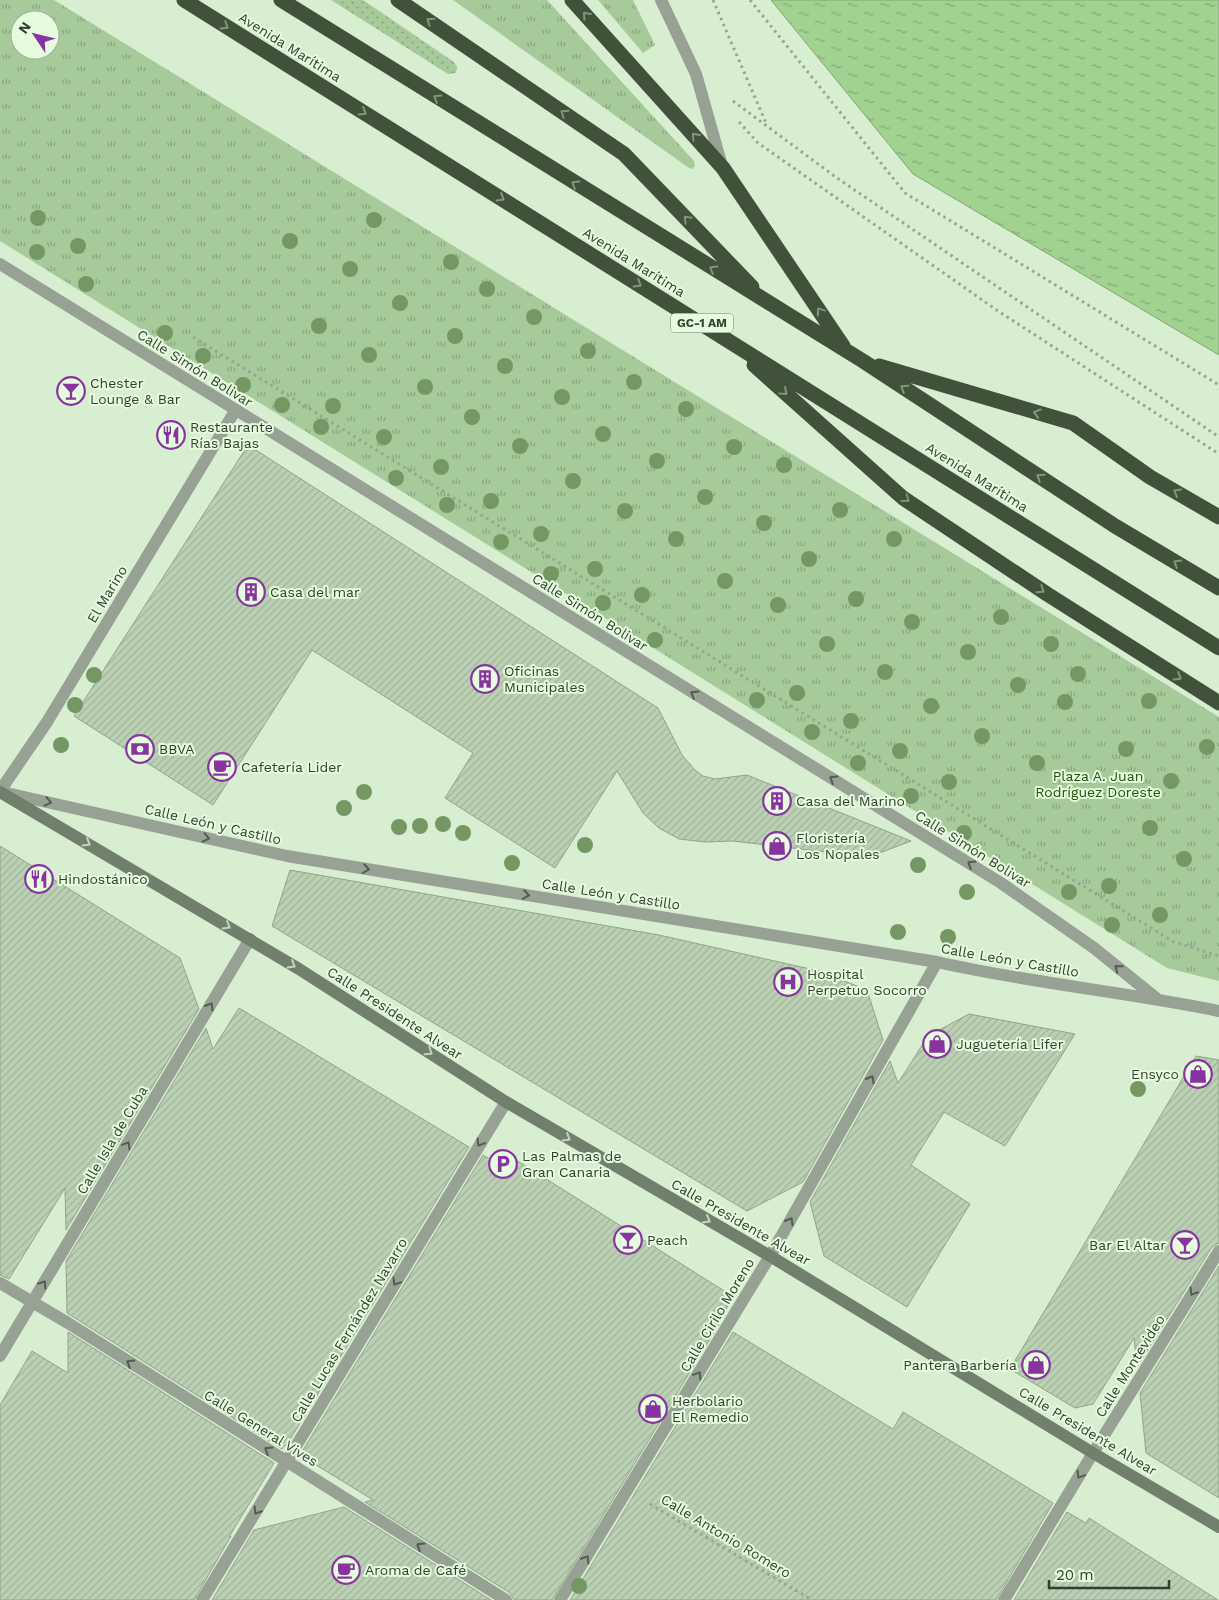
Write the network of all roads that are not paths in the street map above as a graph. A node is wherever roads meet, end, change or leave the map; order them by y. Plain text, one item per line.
1 (184, 0) edge
2 (280, 0) edge
3 (398, 0) edge
4 (572, 0) edge
5 (661, 0) edge
6 (723, 168) junction
7 (0, 264) edge
8 (769, 304) junction
9 (722, 336) junction
10 (847, 351) junction
11 (864, 361) junction
12 (235, 411) junction
13 (1219, 517) edge
14 (1219, 588) edge
15 (1219, 648) edge
16 (1219, 703) edge
17 (0, 791) edge
18 (250, 939) junction
19 (938, 962) junction
20 (1156, 998) junction
21 (1219, 1011) edge
22 (506, 1102) junction
23 (1219, 1251) edge
24 (770, 1256) junction
25 (0, 1283) edge
26 (32, 1302) junction
27 (0, 1356) edge
28 (1093, 1453) junction
29 (286, 1462) junction
30 (1219, 1527) edge
31 (202, 1600) edge
32 (506, 1600) edge
33 (560, 1600) edge
34 (1004, 1600) edge

1 -> 9 highway, Avenida Marítima / GC-1 AM
8 -> 2 highway
8 -> 3 highway
6 -> 4 highway
5 - 6 street
10 -> 6 highway
7 - 12 street, Calle Simón Bolivar
8 - 10 highway
9 - 15 highway, Avenida Marítima / GC-1 AM
9 -> 16 highway
10 - 11 highway
13 -> 11 highway
14 -> 11 highway
12 - 17 street, El Marino
20 -> 12 street, Calle Simón Bolivar
17 -> 18 street
17 -> 19 street, Calle León y Castillo
18 -> 22 street, Calle Presidente Alvear
26 -> 18 street, Calle Isla de Cuba
19 - 20 street, Calle León y Castillo
24 -> 19 street, Calle Cirilo Moreno
20 - 21 street, Calle León y Castillo
22 -> 24 street, Calle Presidente Alvear
22 -> 29 street, Calle Lucas Fernández Navarro
23 -> 28 street, Calle Montevideo
24 - 28 street, Calle Presidente Alvear
33 -> 24 street, Calle Cirilo Moreno
25 - 26 street, Calle General Vives
26 - 27 street, Calle Isla de Cuba
29 -> 26 street, Calle General Vives
28 - 30 street, Calle Presidente Alvear
28 -> 34 street, Calle Montevideo
29 -> 31 street, Calle Lucas Fernández Navarro
32 -> 29 street, Calle General Vives

